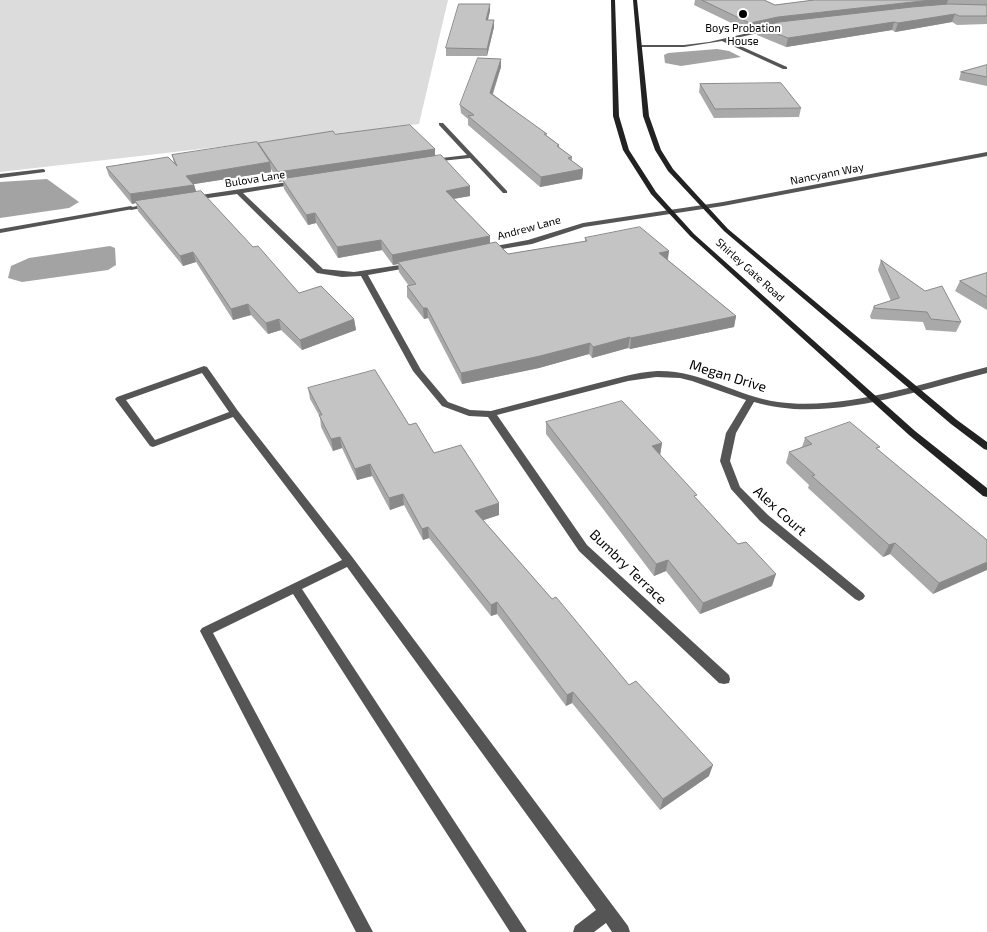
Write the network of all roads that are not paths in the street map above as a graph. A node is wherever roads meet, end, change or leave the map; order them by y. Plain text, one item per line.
1 (613, 0) edge
2 (635, 0) edge
3 (777, 28) edge
4 (723, 40) junction
5 (640, 46) junction
6 (785, 68) dead end
7 (441, 124) dead end
8 (987, 154) edge
9 (471, 156) junction
10 (422, 163) edge
11 (43, 171) dead end
12 (0, 176) edge
13 (306, 181) edge
14 (238, 191) junction
15 (505, 192) dead end
16 (189, 199) edge
17 (160, 203) edge
18 (703, 208) junction
19 (670, 213) junction
20 (0, 231) edge
21 (478, 252) edge
22 (421, 263) edge
23 (364, 274) junction
24 (987, 370) edge
25 (914, 388) junction
26 (872, 397) junction
27 (751, 399) junction
28 (235, 414) junction
29 (491, 414) junction
30 (987, 448) edge
31 (987, 494) edge
32 (349, 561) junction
33 (295, 587) junction
34 (859, 596) dead end
35 (724, 679) dead end
36 (607, 912) junction
37 (365, 932) edge
38 (519, 932) edge
39 (581, 932) edge
40 (622, 932) edge

1 - 19 main road, Shirley Gate Road
2 - 5 main road, Shirley Gate Road
3 - 4 street
4 - 5 street
4 - 6 street
5 - 18 main road, Shirley Gate Road
7 - 9 street
8 - 18 street, Nancyann Way
9 - 10 street
9 - 15 street
11 - 12 street
13 - 14 street, Bulova Lane
14 - 16 street, Bulova Lane
14 - 23 street
17 - 20 street
18 - 19 street, Nancyann Way
18 - 25 main road, Shirley Gate Road
19 - 21 street, Andrew Lane
19 - 26 main road, Shirley Gate Road
22 - 23 street
23 - 29 street
24 - 25 street, Megan Drive
25 - 26 street, Megan Drive
25 - 30 main road, Shirley Gate Road
26 - 27 street, Megan Drive
26 - 31 main road, Shirley Gate Road
27 - 29 street, Megan Drive
27 - 34 street, Alex Court
28 - 28 street
28 - 32 street
29 - 35 street, Bumbry Terrace
32 - 33 street
32 - 36 street
33 - 37 street
33 - 38 street
36 - 39 street
36 - 40 street

